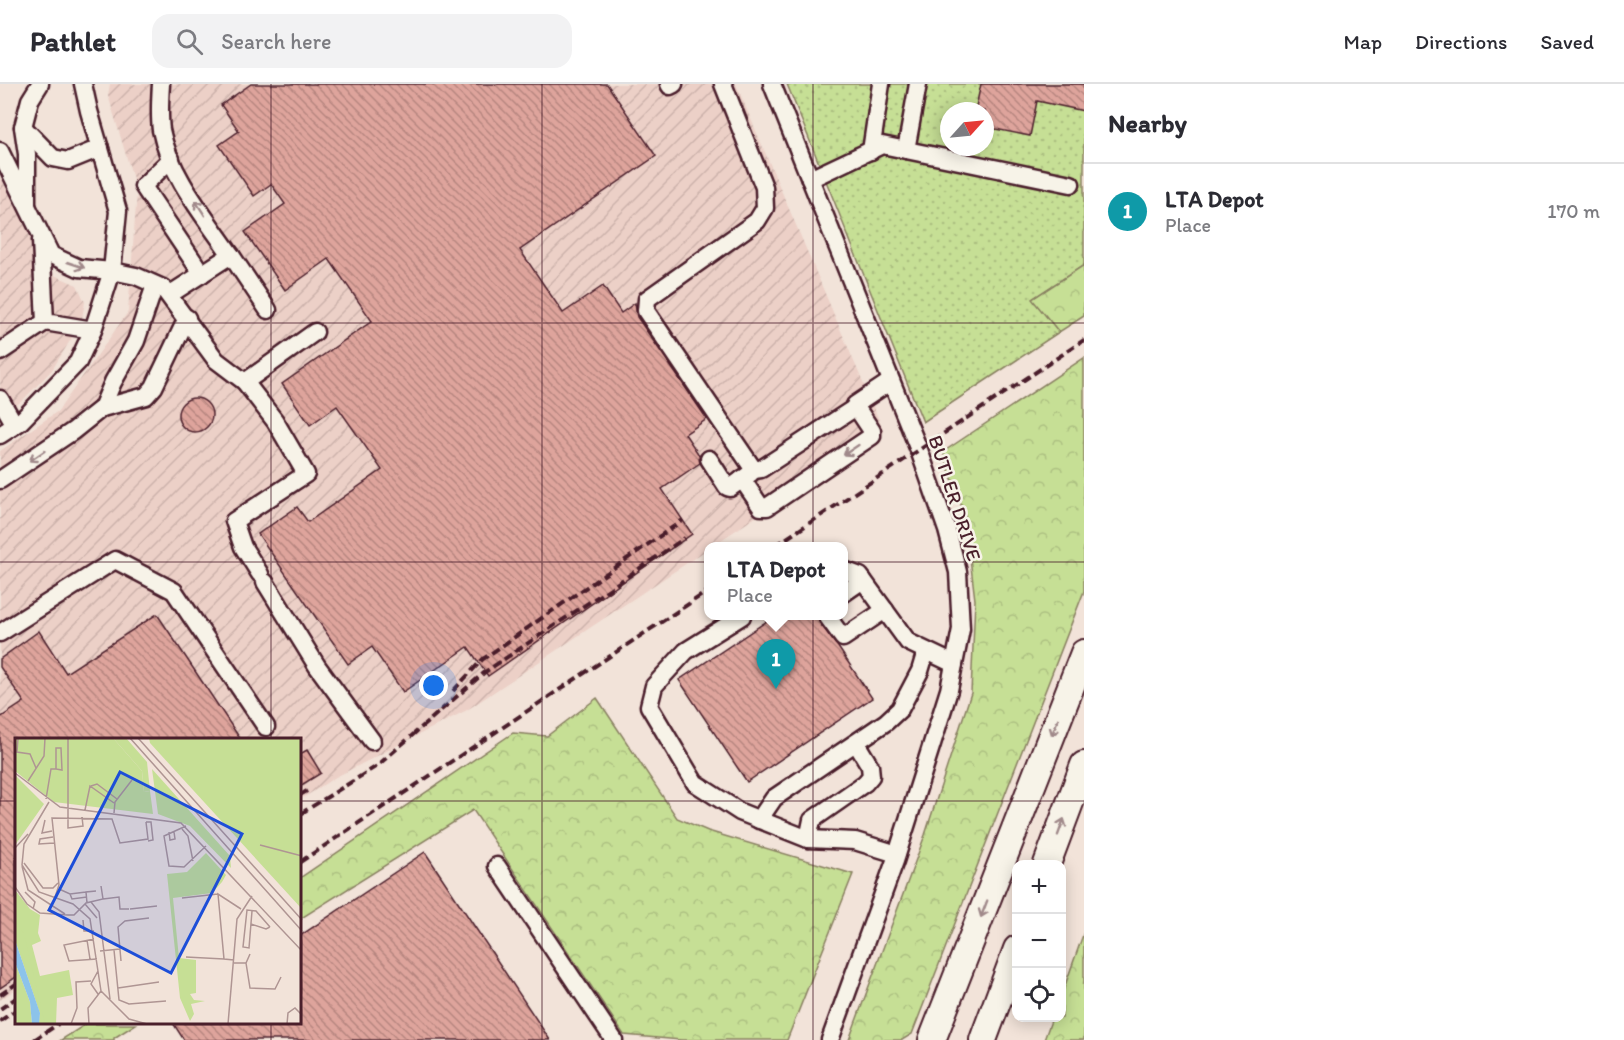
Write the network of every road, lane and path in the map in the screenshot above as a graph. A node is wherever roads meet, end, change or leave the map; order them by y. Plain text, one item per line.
1 (40, 84) edge
2 (84, 84) edge
3 (161, 84) edge
4 (669, 84) edge
5 (674, 84) edge
6 (723, 84) edge
7 (772, 84) edge
8 (881, 84) edge
9 (918, 84) edge
10 (23, 127) junction
11 (100, 148) junction
12 (906, 150) junction
13 (0, 151) edge
14 (871, 151) junction
15 (171, 159) junction
16 (810, 179) junction
17 (1071, 184) dead end
18 (27, 209) junction
19 (41, 235) junction
20 (231, 255) junction
21 (112, 271) junction
22 (202, 274) junction
23 (155, 285) junction
24 (169, 295) junction
25 (268, 310) dead end
26 (187, 318) junction
27 (45, 322) junction
28 (93, 330) junction
29 (315, 332) dead end
30 (0, 352) edge
31 (245, 382) junction
32 (893, 386) junction
33 (0, 399) edge
34 (857, 407) junction
35 (102, 408) junction
36 (15, 425) junction
37 (0, 435) edge
38 (709, 459) dead end
39 (748, 475) junction
40 (0, 480) edge
41 (848, 572) edge
42 (863, 580) junction
43 (848, 589) edge
44 (885, 610) junction
45 (734, 620) edge
46 (830, 620) edge
47 (0, 633) edge
48 (926, 651) junction
49 (1084, 653) edge
50 (954, 664) junction
51 (266, 727) dead end
52 (372, 741) dead end
53 (856, 743) junction
54 (1084, 765) edge
55 (759, 820) junction
56 (808, 839) junction
57 (897, 854) junction
58 (1048, 860) edge
59 (497, 866) dead end
60 (1012, 962) edge
61 (614, 1040) edge
62 (830, 1040) edge
63 (932, 1040) edge
64 (983, 1040) edge

1 - 10 street
2 - 11 street
3 - 15 street
4 - 5 street
6 - 39 street
7 - 16 street, BUTLER DRIVE
8 - 14 street
9 - 12 street
10 - 11 street
10 - 18 street
11 - 21 street
12 - 14 street
12 - 17 street
13 - 18 street
14 - 16 street
20 -> 15 street
15 - 22 street
16 - 32 street, BUTLER DRIVE
18 - 19 street
19 -> 21 street
19 - 27 street
20 - 22 street
20 - 25 street
21 - 23 street
21 - 28 street
22 - 24 street
23 - 24 street
23 - 35 street
24 - 26 street
26 - 31 street
26 - 35 street
27 - 28 street
27 - 30 street
28 - 36 street
29 - 31 street
31 - 52 street
32 - 34 street
32 - 50 street, BUTLER DRIVE
33 - 36 street
34 - 39 street
34 -> 39 street
35 -> 40 street
36 - 37 street
38 - 39 street
41 - 42 street
42 - 43 street
42 - 44 street
44 - 46 street
44 - 48 street
45 - 55 street
47 - 51 street
48 - 50 street
48 - 53 street
49 -> 63 highway
50 - 57 street, BUTLER DRIVE
53 - 55 street
53 - 56 street
58 -> 54 highway
55 - 56 street
56 - 57 street
57 - 62 street, BUTLER DRIVE
59 - 61 street
60 - 64 highway

